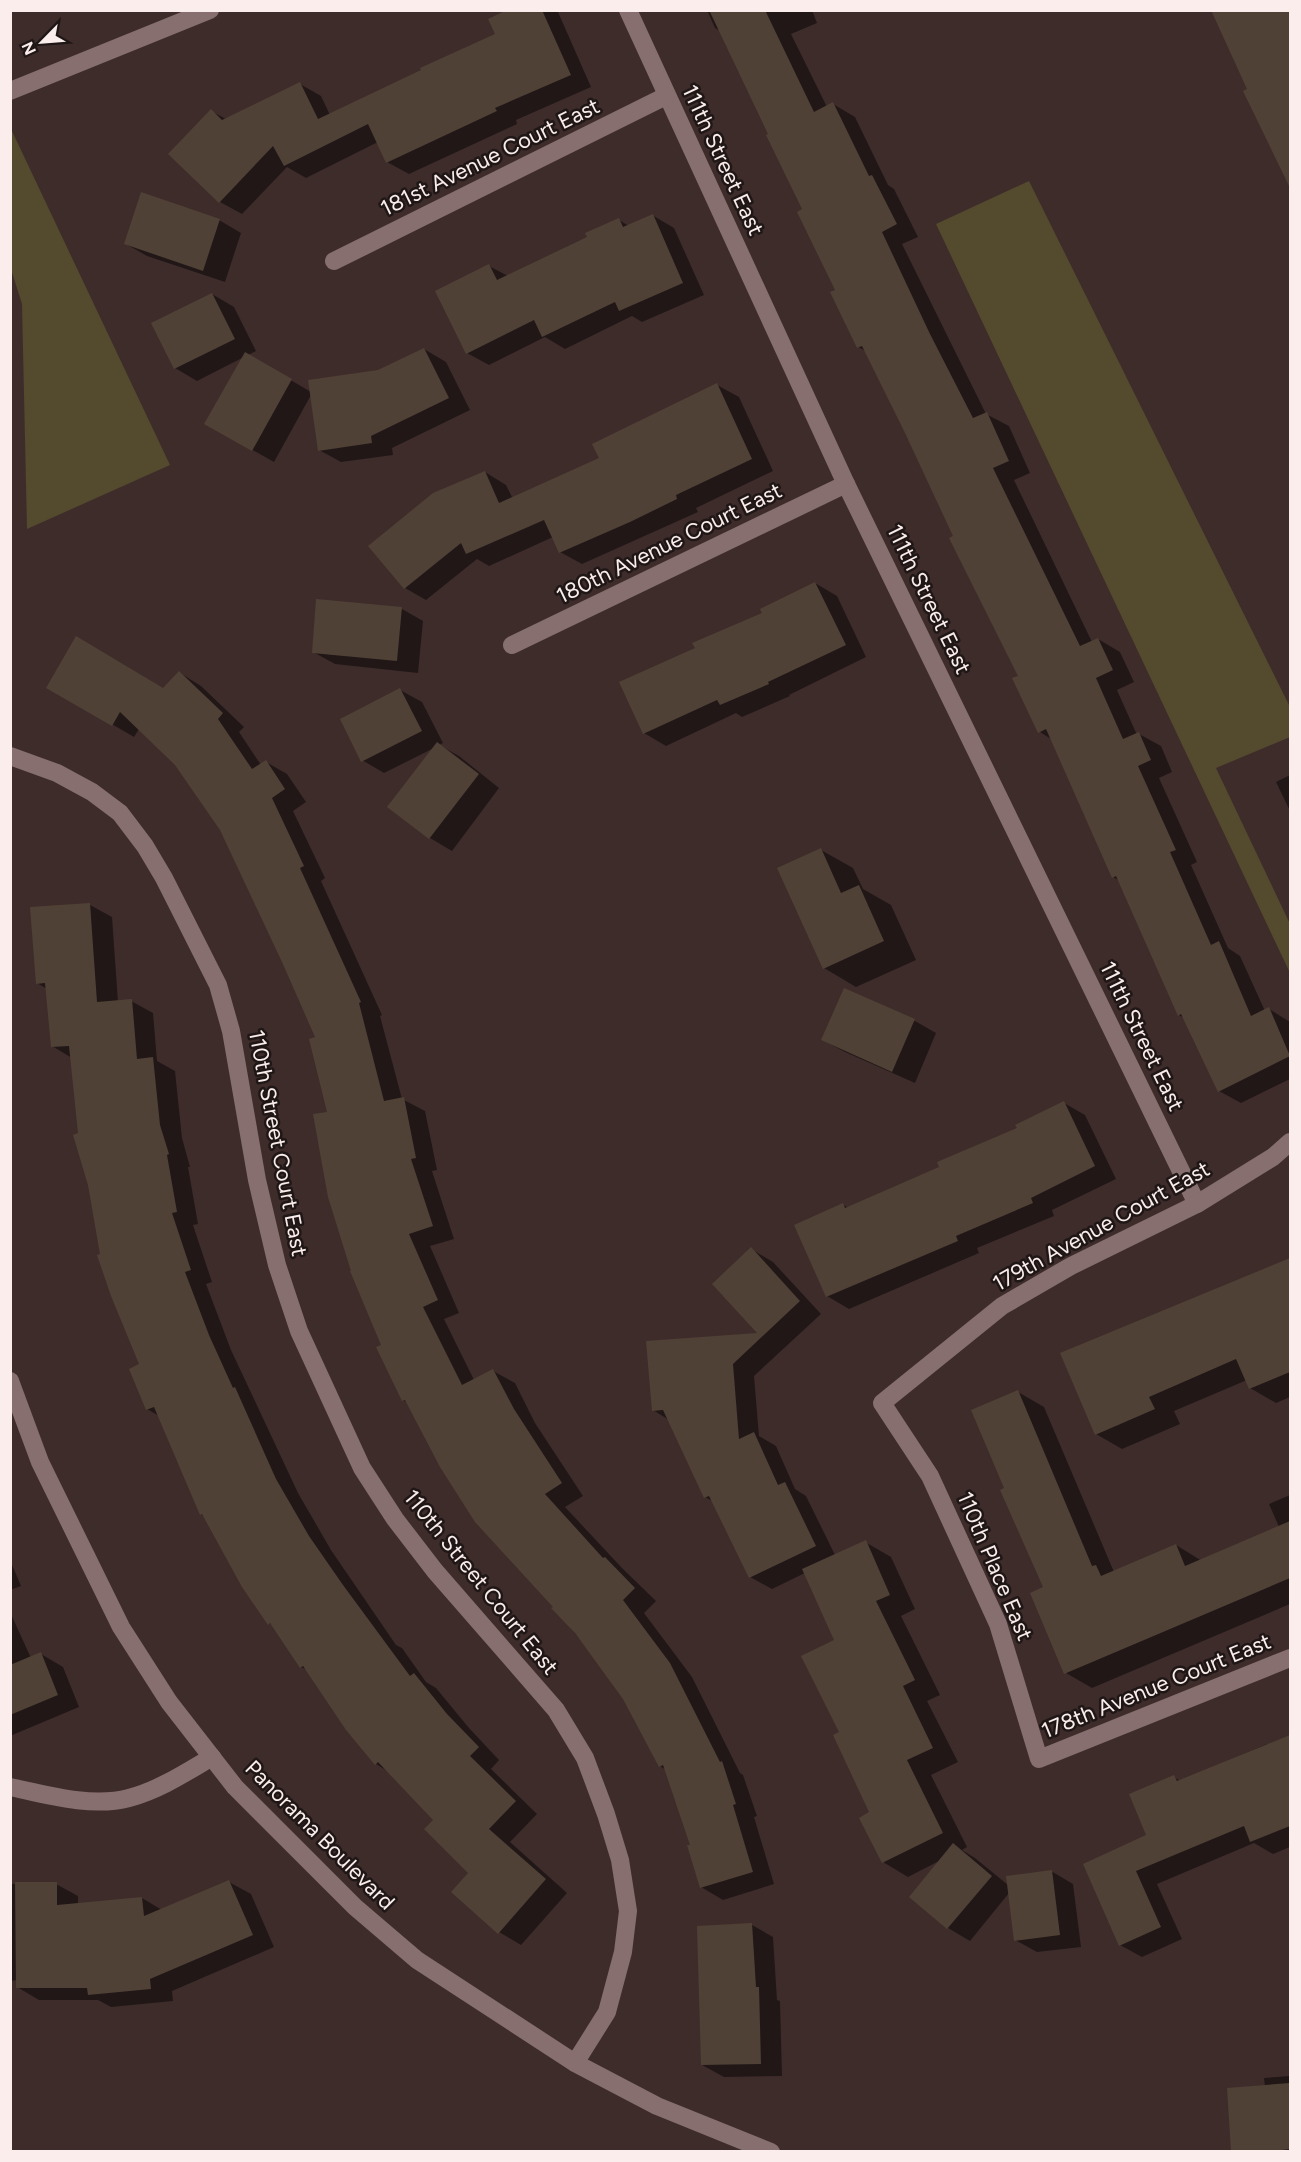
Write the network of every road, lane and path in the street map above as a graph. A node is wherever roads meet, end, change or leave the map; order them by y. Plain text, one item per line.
1 (210, 10) edge
2 (628, 10) edge
3 (10, 91) edge
4 (666, 96) junction
5 (334, 261) dead end
6 (846, 484) junction
7 (512, 645) dead end
8 (10, 756) edge
9 (1290, 1142) edge
10 (1197, 1204) junction
11 (10, 1381) edge
12 (882, 1403) joint
13 (1290, 1658) edge
14 (212, 1757) junction
15 (1039, 1759) joint
16 (10, 1787) edge
17 (575, 2063) junction
18 (771, 2151) edge

1 - 3 street
2 - 4 street, 111th Street East
4 - 5 street, 181st Avenue Court East
4 - 6 street, 111th Street East
6 - 7 street, 180th Avenue Court East
6 - 10 street, 111th Street East
8 - 17 street, 110th Street Court East
9 - 10 street, 179th Avenue Court East
10 - 12 street, 179th Avenue Court East
11 - 14 street, Panorama Boulevard
12 - 15 street, 110th Place East
13 - 15 street, 178th Avenue Court East
14 - 16 street
14 - 17 street, Panorama Boulevard
17 - 18 street, Panorama Boulevard

